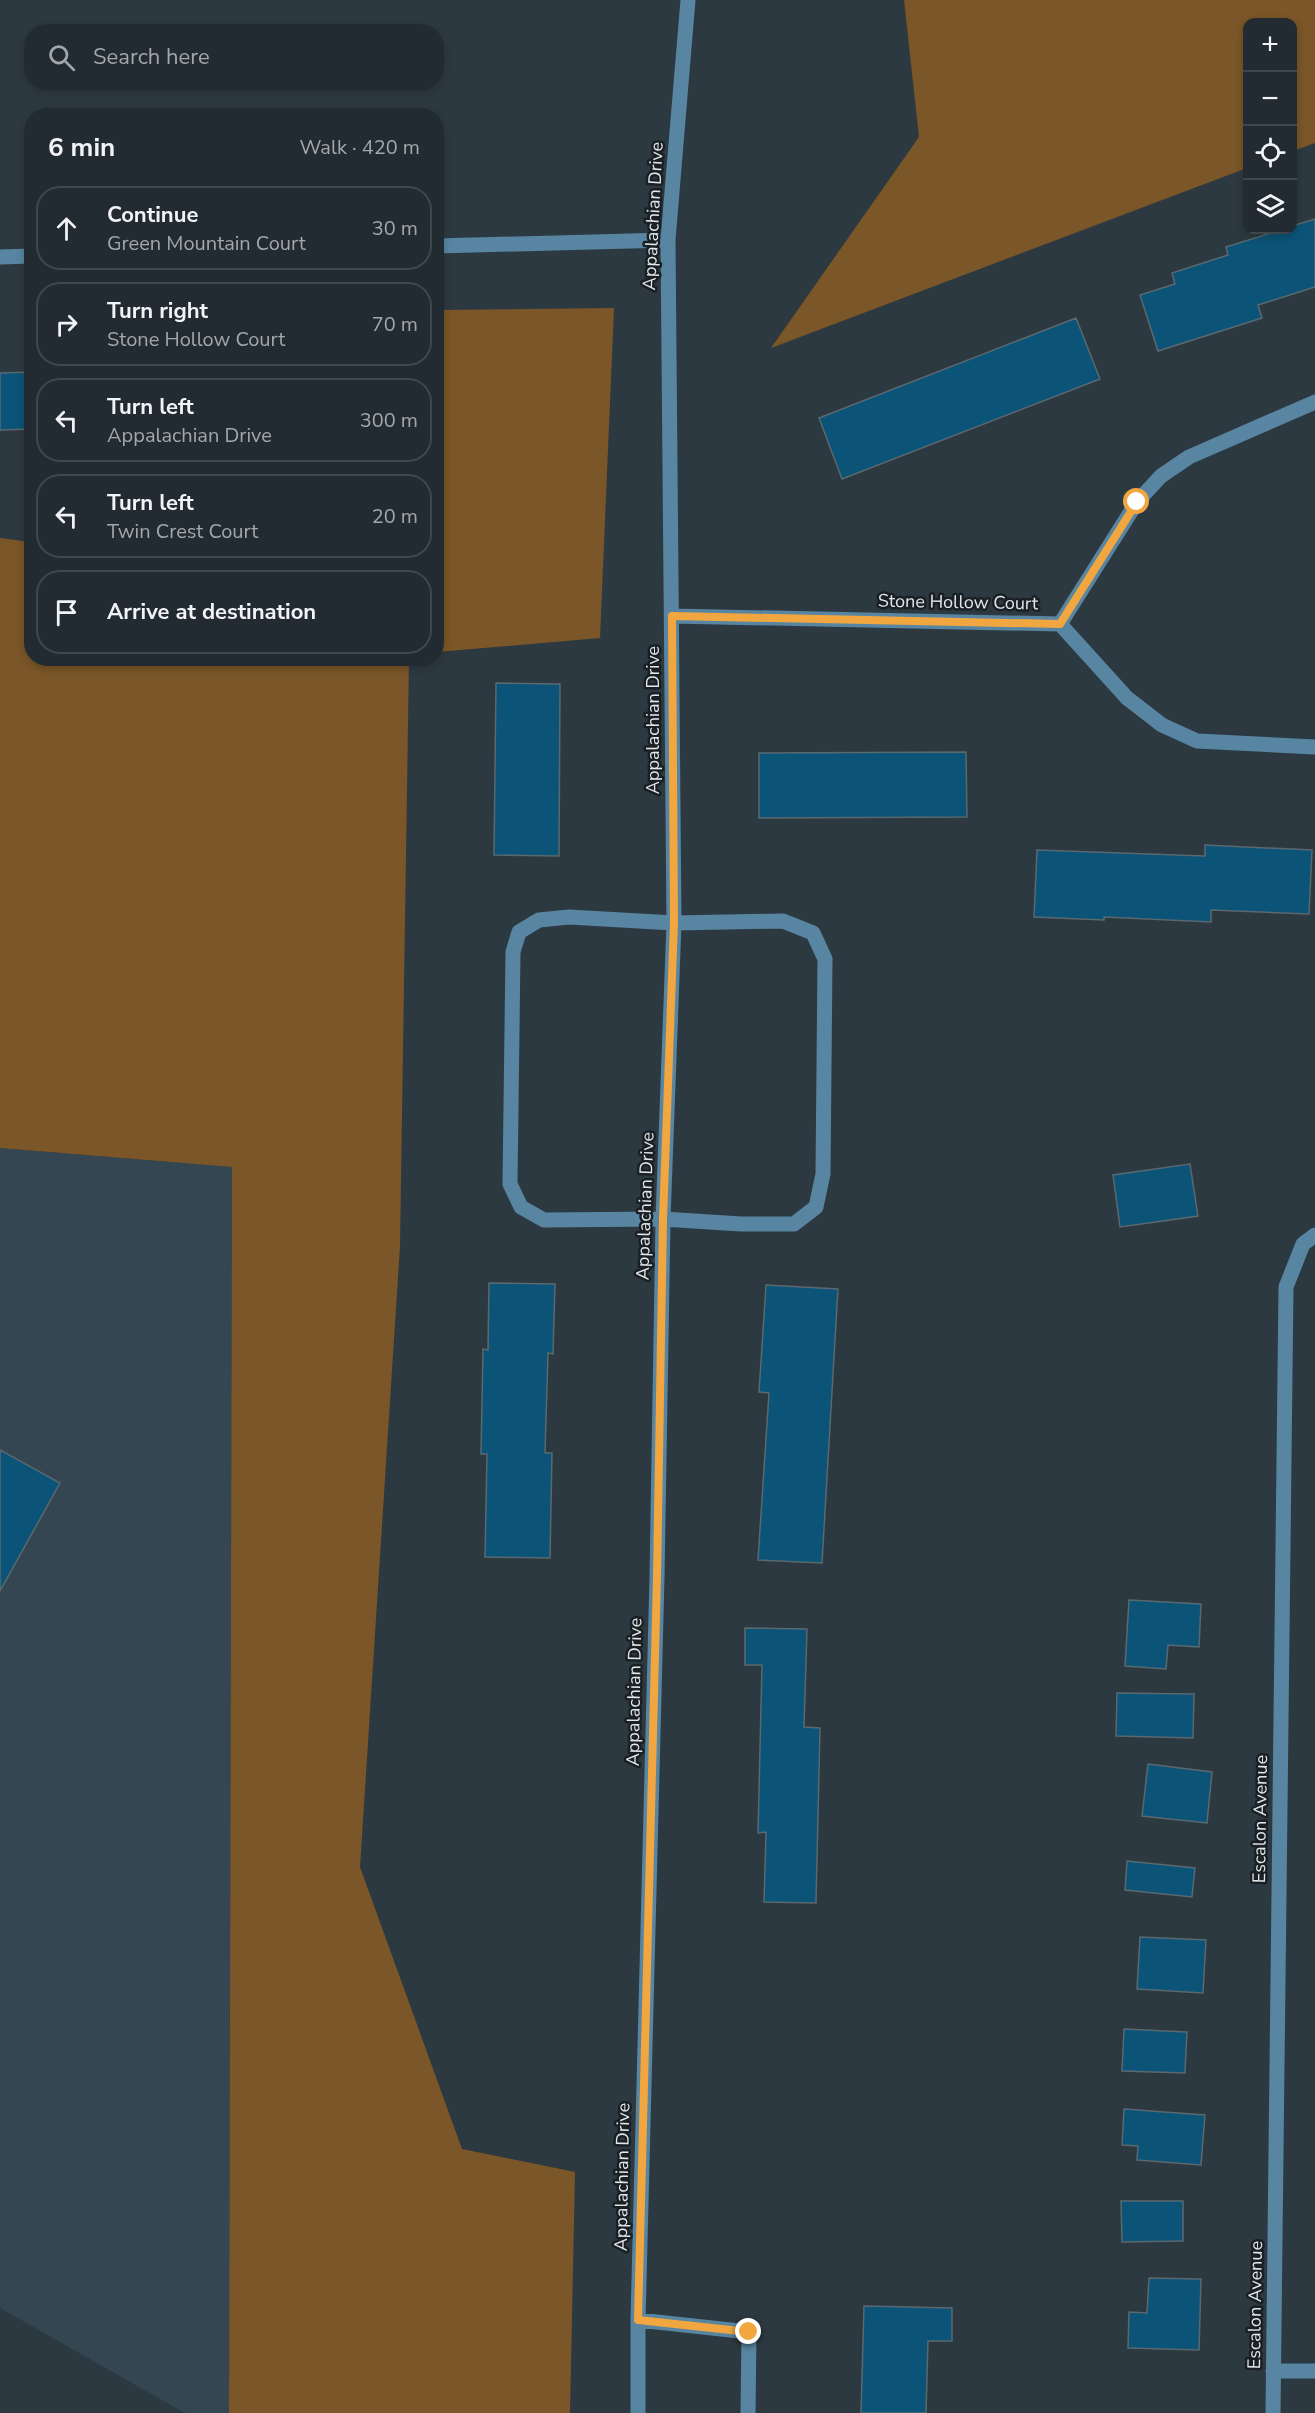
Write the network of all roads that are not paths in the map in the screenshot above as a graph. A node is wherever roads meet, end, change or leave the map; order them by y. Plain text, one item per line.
1 (688, 0) edge
2 (668, 240) junction
3 (444, 246) edge
4 (24, 256) edge
5 (0, 257) edge
6 (1315, 402) edge
7 (672, 616) junction
8 (1060, 624) junction
9 (1315, 747) edge
10 (674, 923) junction
11 (663, 1219) junction
12 (1315, 1234) edge
13 (638, 2320) junction
14 (1273, 2371) junction
15 (1315, 2371) edge
16 (638, 2413) edge
17 (748, 2413) edge
18 (1273, 2413) edge

1 - 2 street, Appalachian Drive
2 - 3 street
2 - 7 street, Appalachian Drive
4 - 5 street
6 - 8 street
7 - 8 street, Stone Hollow Court
7 - 10 street, Appalachian Drive
8 - 9 street, Stone Hollow Court
10 - 11 street, Appalachian Drive
10 - 11 street
10 - 11 street
11 - 13 street, Appalachian Drive
12 - 14 street, Escalon Avenue
13 - 16 street, Appalachian Drive
13 - 17 street
14 - 15 street
14 - 18 street, Escalon Avenue

